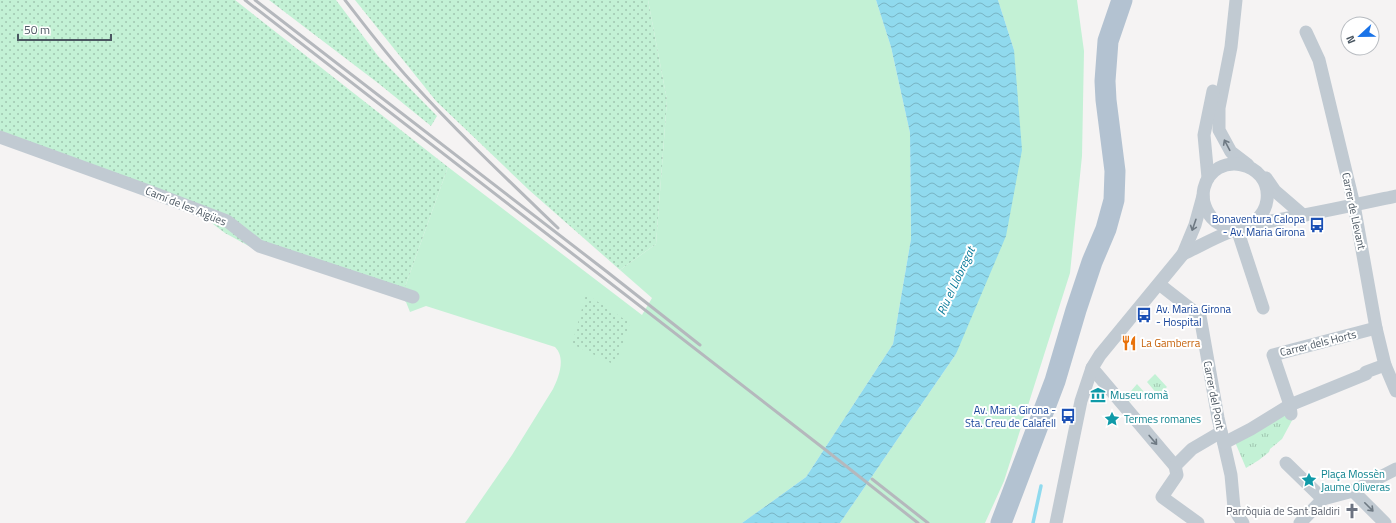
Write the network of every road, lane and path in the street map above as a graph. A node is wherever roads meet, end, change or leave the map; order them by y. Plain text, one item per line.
1 (1122, 0) edge
2 (1228, 0) edge
3 (1236, 0) edge
4 (1306, 32) dead end
5 (0, 137) edge
6 (1255, 171) junction
7 (1208, 178) junction
8 (1203, 196) junction
9 (1396, 196) edge
10 (1354, 205) junction
11 (1304, 216) junction
12 (1240, 228) junction
13 (1183, 254) junction
14 (1159, 284) junction
15 (413, 297) dead end
16 (1263, 308) dead end
17 (1376, 328) junction
18 (1385, 365) junction
19 (1092, 368) junction
20 (1396, 391) edge
21 (1291, 409) junction
22 (1223, 437) junction
23 (1286, 462) dead end
24 (1175, 466) junction
25 (1396, 469) edge
26 (1353, 491) junction
27 (1323, 499) junction
28 (1301, 522) edge
29 (1002, 523) edge
30 (1056, 523) edge
31 (1198, 523) edge
32 (1244, 523) edge
33 (1385, 523) edge

1 - 29 main road
2 - 7 street
6 -> 3 street
4 - 10 street, Carrer de Llevant
5 - 15 street, Camí de les Aigües
6 - 7 street
6 - 11 street
6 - 12 street
7 - 8 street
8 - 12 street
8 -> 13 street
9 - 10 street
10 - 11 street
10 - 17 street, Carrer de Llevant
11 - 12 street
12 - 13 street
12 - 16 street
13 - 14 street
14 - 19 street
14 - 22 street, Carrer del Pont
17 - 18 street, Carrer de Llevant
17 - 21 street, Carrer dels Horts
18 - 20 street, Carrer de Llevant
18 - 21 street
19 -> 24 street
19 - 30 street
21 - 22 street
22 - 24 street
22 - 32 street, Carrer del Pont
23 - 27 street
24 - 31 street
25 - 26 street
26 - 27 street
26 -> 33 street
27 - 28 street

